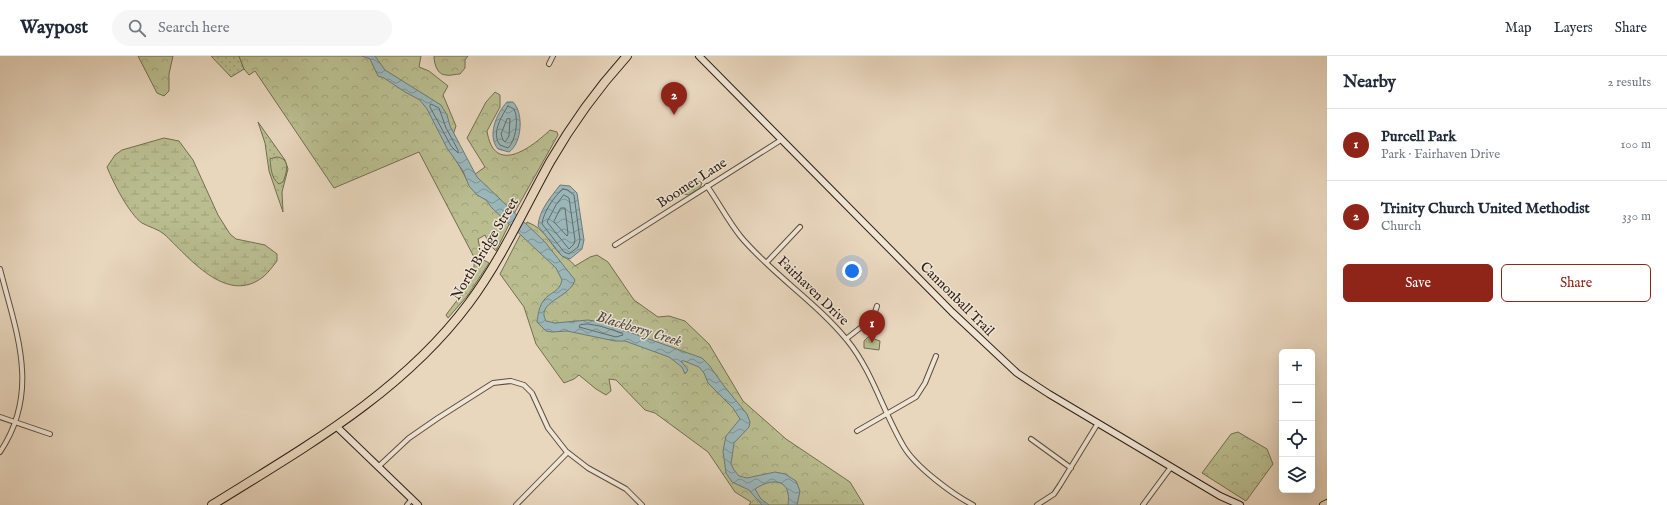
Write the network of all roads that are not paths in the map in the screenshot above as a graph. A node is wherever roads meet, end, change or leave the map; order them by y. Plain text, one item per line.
1 (553, 56) edge
2 (627, 56) edge
3 (699, 56) edge
4 (549, 64) dead end
5 (781, 140) junction
6 (707, 186) junction
7 (800, 227) dead end
8 (616, 245) dead end
9 (767, 262) junction
10 (0, 269) edge
11 (877, 306) dead end
12 (846, 339) junction
13 (936, 356) dead end
14 (887, 414) junction
15 (0, 417) edge
16 (15, 422) junction
17 (1098, 423) junction
18 (336, 426) junction
19 (857, 431) dead end
20 (50, 434) dead end
21 (1031, 439) dead end
22 (0, 452) edge
23 (567, 453) junction
24 (378, 467) junction
25 (1171, 467) junction
26 (1071, 468) junction
27 (412, 500) junction
28 (1327, 503) edge
29 (1145, 504) edge
30 (212, 505) edge
31 (407, 505) edge
32 (418, 505) edge
33 (516, 505) edge
34 (642, 505) edge
35 (973, 505) edge
36 (1037, 505) edge
37 (1240, 505) edge
38 (1323, 505) edge

1 - 4 street
2 - 18 highway, North Bridge Street
3 - 5 street, Cannonball Trail
5 - 6 street, Boomer Lane
5 - 17 street, Cannonball Trail
6 - 8 street, Boomer Lane
6 - 9 street, Fairhaven Drive
7 - 9 street
9 - 12 street, Fairhaven Drive
10 - 16 street
11 - 12 street
12 - 14 street, Fairhaven Drive
13 - 14 street
14 - 19 street
14 - 35 street, Fairhaven Drive
15 - 16 street
16 - 20 street
16 - 22 street
17 - 25 street, Cannonball Trail
17 - 26 street
18 - 24 street
18 - 30 highway, North Bridge Street
21 - 26 street
23 - 24 street
23 - 33 street
23 - 34 street
24 - 27 street
25 - 29 street
25 - 37 street, Cannonball Trail
26 - 36 street
27 - 31 street
27 - 32 street
28 - 38 street

